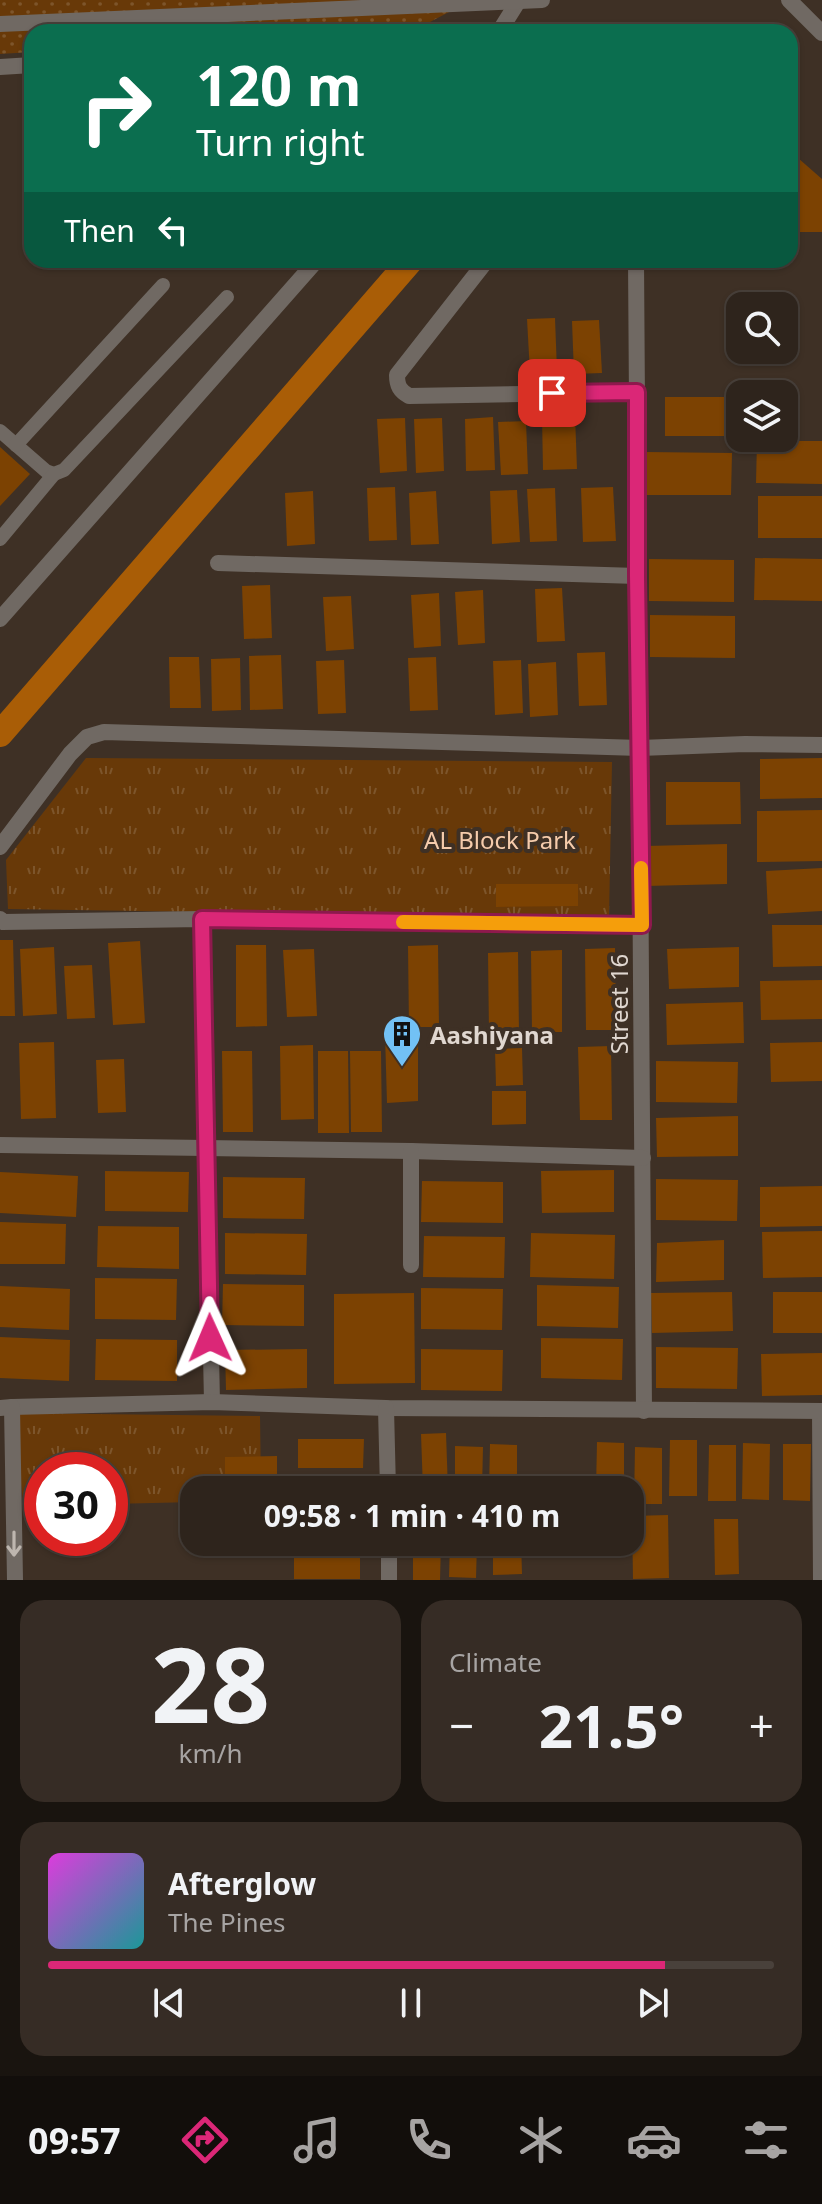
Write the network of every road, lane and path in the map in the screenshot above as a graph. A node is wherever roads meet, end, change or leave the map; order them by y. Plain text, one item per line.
1 (519, 0) edge
2 (542, 0) edge
3 (789, 0) edge
4 (0, 24) edge
5 (504, 24) edge
6 (822, 33) edge
7 (24, 66) edge
8 (0, 67) edge
9 (310, 268) edge
10 (481, 268) edge
11 (636, 268) edge
12 (163, 285) dead end
13 (227, 297) dead end
14 (637, 392) junction
15 (0, 431) edge
16 (16, 445) junction
17 (54, 474) junction
18 (0, 539) edge
19 (218, 563) dead end
20 (637, 576) junction
21 (0, 619) edge
22 (822, 745) edge
23 (640, 748) junction
24 (0, 847) edge
25 (0, 919) edge
26 (202, 919) junction
27 (642, 925) junction
28 (0, 1145) edge
29 (206, 1147) junction
30 (411, 1151) junction
31 (643, 1158) junction
32 (411, 1265) dead end
33 (212, 1402) junction
34 (6, 1407) edge
35 (386, 1408) junction
36 (644, 1411) junction
37 (820, 1411) edge
38 (7, 1452) edge
39 (388, 1476) edge
40 (389, 1556) edge
41 (15, 1580) edge
42 (389, 1580) edge
43 (820, 1580) edge

1 - 5 street
2 - 4 street, bridge
3 - 6 street
7 - 8 street
9 - 21 street
10 - 14 street
11 - 14 street, Street 16
12 - 16 lane
13 - 17 lane
14 - 20 street, Street 16
15 - 16 lane
16 - 17 lane
17 - 18 lane
19 - 20 street
20 - 23 street, Street 16
22 - 23 street
23 - 24 street
23 - 27 street, Street 16
25 - 26 street
26 - 27 street
26 - 29 street
27 - 31 street, Street 16
28 - 29 street
29 - 30 street
29 - 33 street
30 - 31 street
30 - 32 street
31 - 36 street, Street 16
33 - 34 street
33 - 35 street
34 - 38 street
35 - 36 street
35 - 39 street
36 - 37 street
37 - 43 lane
38 -> 41 street
40 - 42 street

